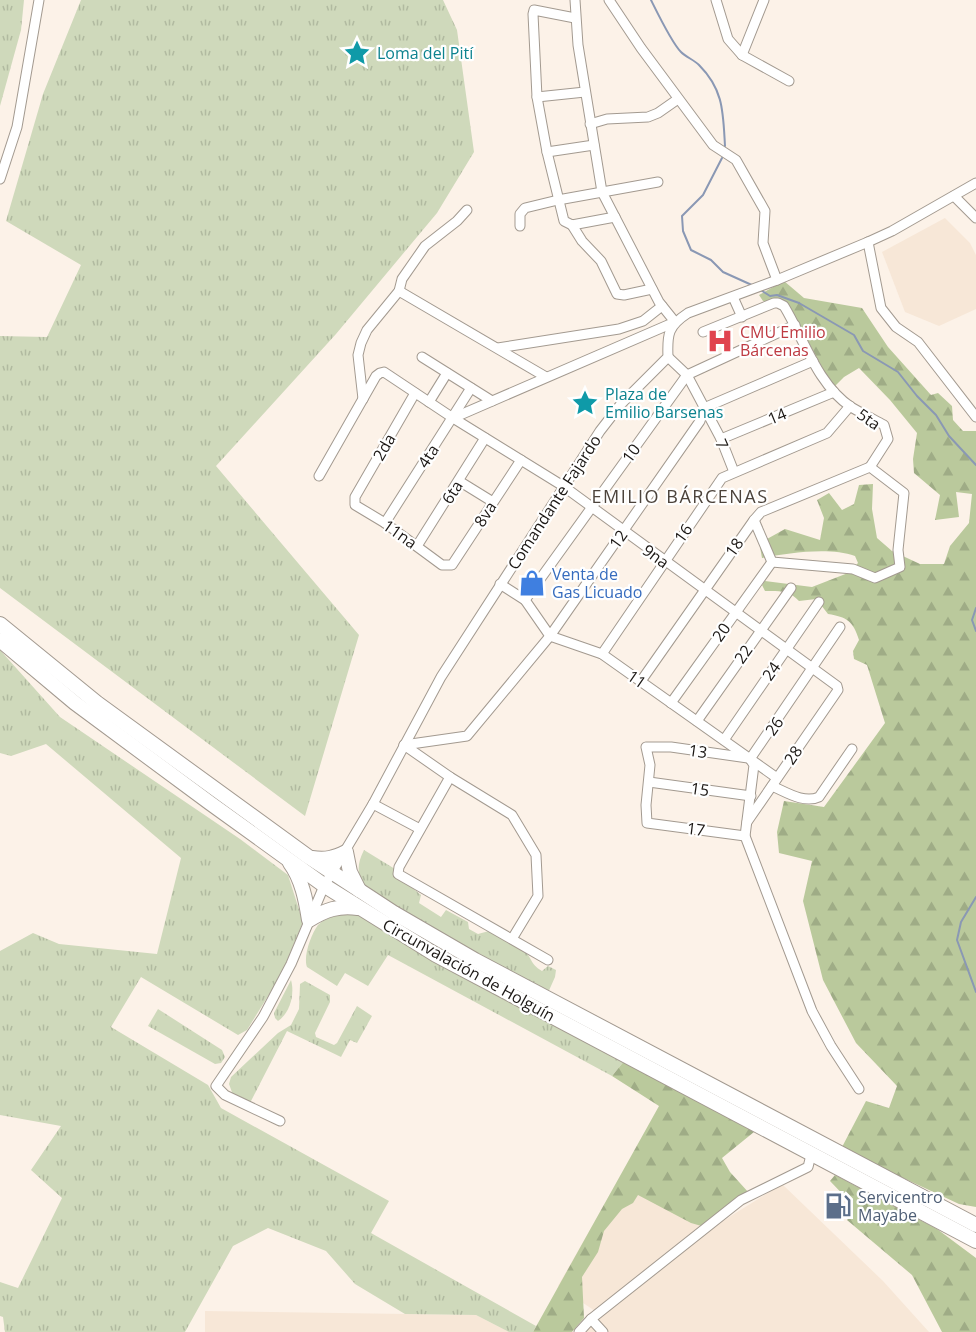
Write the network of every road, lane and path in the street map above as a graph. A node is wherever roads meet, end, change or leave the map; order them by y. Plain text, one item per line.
1 (39, 0) edge
2 (575, 0) edge
3 (609, 0) edge
4 (717, 0) edge
5 (764, 0) edge
6 (575, 18) junction
7 (742, 55) junction
8 (789, 81) dead end
9 (585, 92) junction
10 (537, 97) junction
11 (678, 99) junction
12 (590, 124) junction
13 (594, 145) junction
14 (547, 152) junction
15 (0, 179) edge
16 (658, 182) dead end
17 (976, 183) edge
18 (602, 192) junction
19 (954, 196) junction
20 (558, 200) junction
21 (467, 210) dead end
22 (615, 218) junction
23 (976, 218) edge
24 (572, 225) junction
25 (520, 226) dead end
26 (868, 242) junction
27 (777, 280) junction
28 (652, 289) junction
29 (399, 291) junction
30 (733, 297) junction
31 (662, 306) junction
32 (742, 317) junction
33 (675, 322) junction
34 (795, 325) junction
35 (704, 332) dead end
36 (498, 348) junction
37 (422, 357) dead end
38 (668, 357) junction
39 (813, 361) junction
40 (447, 373) junction
41 (687, 375) junction
42 (546, 376) junction
43 (471, 388) junction
44 (834, 392) junction
45 (415, 393) junction
46 (363, 399) junction
47 (492, 401) junction
48 (429, 402) junction
49 (850, 406) junction
50 (704, 408) junction
51 (976, 417) edge
52 (453, 418) junction
53 (485, 438) junction
54 (721, 439) junction
55 (521, 460) junction
56 (870, 467) junction
57 (734, 472) junction
58 (319, 476) dead end
59 (459, 481) junction
60 (563, 486) junction
61 (354, 501) joint
62 (493, 502) junction
63 (591, 508) junction
64 (754, 520) junction
65 (385, 523) junction
66 (623, 531) junction
67 (417, 546) junction
68 (664, 561) junction
69 (772, 562) junction
70 (448, 567) joint
71 (500, 584) junction
72 (790, 588) dead end
73 (704, 590) junction
74 (525, 600) junction
75 (819, 602) dead end
76 (735, 612) junction
77 (0, 624) edge
78 (840, 627) dead end
79 (760, 631) junction
80 (549, 636) junction
81 (0, 640) edge
82 (786, 650) junction
83 (602, 654) junction
84 (813, 669) junction
85 (641, 681) junction
86 (838, 688) joint
87 (671, 703) junction
88 (697, 721) junction
89 (724, 740) junction
90 (404, 745) junction
91 (852, 749) dead end
92 (750, 759) junction
93 (450, 777) junction
94 (649, 782) junction
95 (775, 782) junction
96 (751, 796) junction
97 (373, 804) junction
98 (747, 822) junction
99 (420, 829) junction
100 (745, 836) junction
101 (346, 852) junction
102 (285, 857) junction
103 (309, 858) junction
104 (332, 873) junction
105 (325, 886) junction
106 (360, 891) junction
107 (361, 908) junction
108 (309, 920) junction
109 (512, 939) junction
110 (548, 960) dead end
111 (859, 1089) dead end
112 (280, 1121) dead end
113 (811, 1155) junction
114 (939, 1205) junction
115 (976, 1213) edge
116 (936, 1219) junction
117 (976, 1225) edge
118 (976, 1241) edge
119 (976, 1249) edge
120 (591, 1319) junction
121 (579, 1332) edge
122 (603, 1332) edge

1 - 15 street
2 - 6 street
3 - 11 street
4 - 7 street
5 - 7 street
6 - 9 street
6 - 10 street
7 - 8 street
9 - 10 street
9 - 12 street
10 - 14 street
11 - 12 street
11 - 27 street
12 - 13 street
13 - 14 street
13 - 18 street
14 - 20 street
16 - 18 street
17 - 19 street
18 - 20 street
18 - 22 street
19 - 23 street
19 - 26 street
20 - 24 street
20 - 25 street
21 - 29 street
22 - 24 street
22 - 28 street
24 - 28 street
26 - 27 street
26 - 51 street
27 - 30 street
28 - 31 street
29 - 36 street
29 - 46 street
30 - 32 street
30 - 33 street
31 - 33 street
31 - 36 street
32 - 34 street, 5ta
32 - 35 street
33 - 38 street
33 - 42 street
34 - 39 street, 5ta
34 - 41 street, 10
36 - 42 street
37 - 40 street
38 - 41 street, 7
38 - 60 street, Comandante Fajardo
39 - 44 street, 5ta
39 - 50 street
40 - 43 street
40 - 48 street
41 - 50 street, 7
41 - 63 street, 10
42 - 47 street
43 - 47 street
43 - 52 street, 4ta
44 - 49 street, 5ta
44 - 54 street, 14
45 - 46 street, 9na
45 - 48 street, 9na
45 - 61 street, 2da
46 - 58 street
47 - 52 street
48 - 52 street, 9na
49 - 56 street, 5ta
49 - 57 street, 16
50 - 54 street, 7
50 - 66 street, 12
52 - 53 street, 9na
52 - 65 street, 4ta
53 - 55 street, 9na
53 - 59 street, 6ta
54 - 57 street, 7
55 - 60 street, 9na
55 - 62 street, 8va
56 - 64 street, 18
56 - 69 street
57 - 68 street, 16
59 - 62 street
59 - 67 street, 6ta
60 - 63 street, 9na
60 - 71 street, Comandante Fajardo
61 - 65 street, 11na
62 - 70 street, 8va
63 - 66 street, 9na
63 - 74 street, 10
64 - 69 street
64 - 73 street, 18
65 - 67 street, 11na
66 - 68 street, 9na
66 - 80 street, 12
67 - 70 street, 11na
68 - 73 street, 9na
68 - 83 street, 16
69 - 76 street, 20
71 - 74 street
71 - 90 street, Comandante Fajardo
72 - 79 street, 22
73 - 76 street, 9na
73 - 85 street, 18
74 - 80 street
75 - 82 street, 24
76 - 79 street, 9na
76 - 87 street, 20
77 - 103 highway, Circunvalación de Holguín
78 - 84 street, 26
79 - 82 street, 9na
79 - 88 street, 22
80 - 83 street, 11
80 - 90 street, 12
81 - 102 highway, Circunvalación de Holguín
82 - 84 street, 9na
82 - 89 street, 24
83 - 85 street, 11
84 - 86 street, 9na
84 - 92 street, 26
85 - 87 street, 11
86 - 95 street, 28
87 - 88 street, 11
88 - 89 street, 11
89 - 92 street, 11
90 - 93 street
90 - 97 street, Comandante Fajardo
91 - 95 street, 11
92 - 94 street, 13
92 - 95 street, 11
92 - 96 street
93 - 99 street
93 - 109 street
94 - 96 street, 15
94 - 100 street, 17
95 - 98 street, 28
96 - 98 street
97 - 99 street
97 - 101 street, Comandante Fajardo
98 - 100 street
99 - 109 street
100 - 111 street
101 - 103 highway
101 - 104 street, Comandante Fajardo
101 - 106 highway
102 - 105 highway, Circunvalación de Holguín
102 - 108 highway
103 - 104 highway, Circunvalación de Holguín
104 - 105 street, Comandante Fajardo
104 - 106 highway, Circunvalación de Holguín
105 - 107 highway, Circunvalación de Holguín
105 - 108 street, Comandante Fajardo
106 - 114 highway, Circunvalación de Holguín
107 - 108 highway
107 - 113 highway, Circunvalación de Holguín
108 - 112 street, Comandante Fajardo
109 - 110 street
113 - 116 highway, Circunvalación de Holguín
113 - 120 street
114 - 115 highway
114 - 117 highway, Circunvalación de Holguín
116 - 118 highway, Circunvalación de Holguín
116 - 119 highway
120 - 121 street
120 - 122 street

